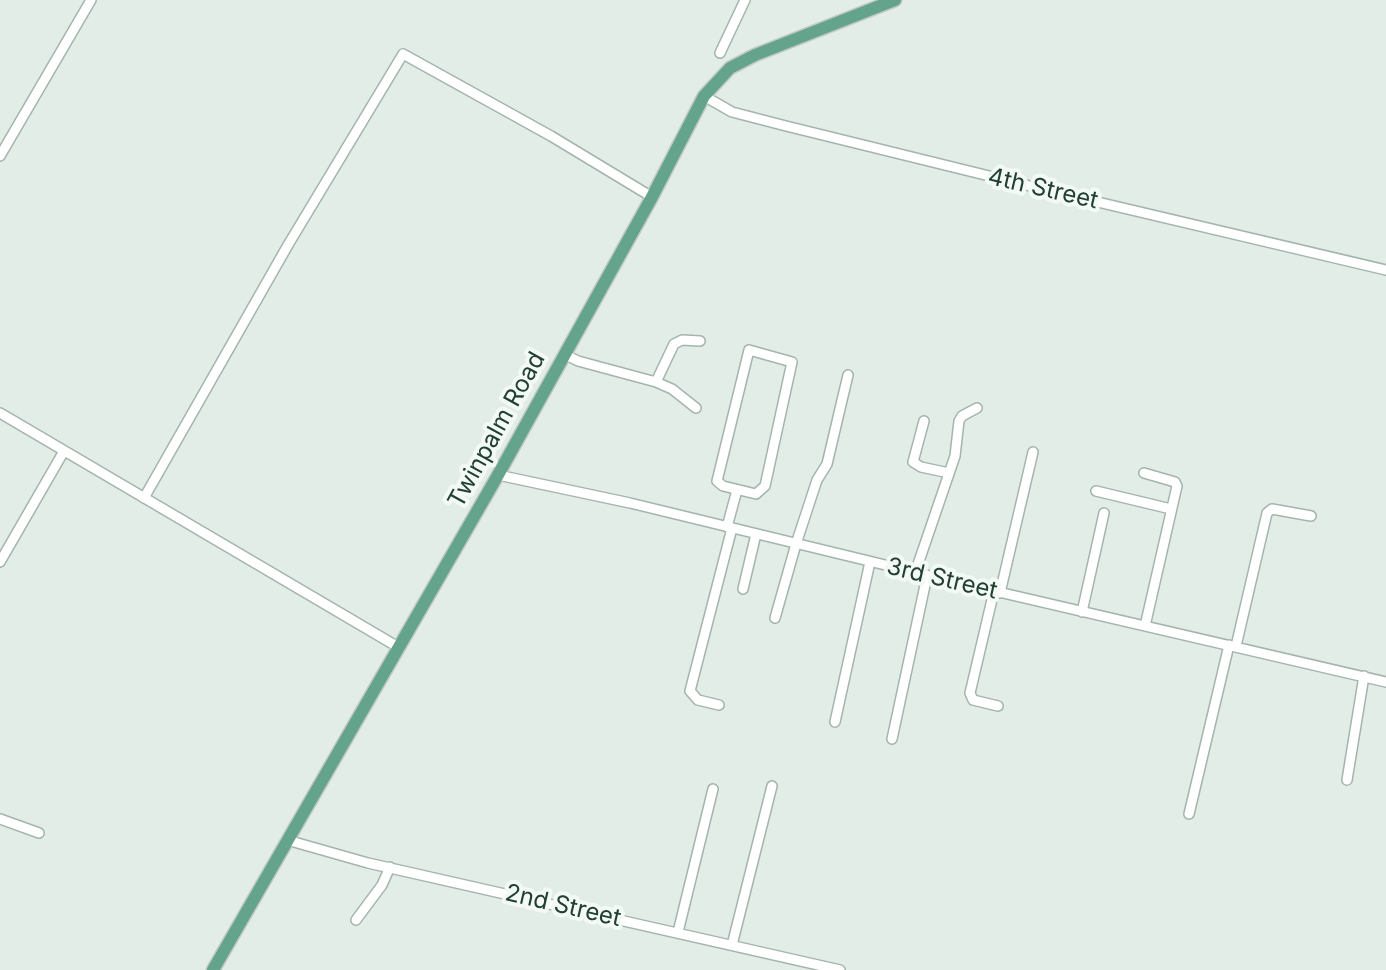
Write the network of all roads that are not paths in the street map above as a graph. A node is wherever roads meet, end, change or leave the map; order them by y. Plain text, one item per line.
1 (91, 0) edge
2 (745, 0) edge
3 (895, 0) edge
4 (720, 53) dead end
5 (704, 96) junction
6 (0, 156) edge
7 (652, 197) junction
8 (1386, 270) edge
9 (700, 341) dead end
10 (564, 354) junction
11 (848, 375) dead end
12 (656, 382) junction
13 (696, 408) dead end
14 (977, 408) dead end
15 (0, 413) edge
16 (924, 421) dead end
17 (64, 451) junction
18 (1033, 452) dead end
19 (949, 473) junction
20 (1144, 473) dead end
21 (498, 475) junction
22 (737, 490) junction
23 (1096, 491) dead end
24 (144, 498) junction
25 (1171, 509) junction
26 (1104, 513) dead end
27 (1311, 516) dead end
28 (730, 527) junction
29 (756, 534) junction
30 (796, 544) junction
31 (0, 562) edge
32 (870, 562) junction
33 (915, 573) junction
34 (927, 576) junction
35 (743, 589) dead end
36 (997, 592) junction
37 (1082, 612) junction
38 (775, 618) dead end
39 (1145, 626) junction
40 (1232, 645) junction
41 (398, 647) junction
42 (1364, 676) junction
43 (1386, 682) edge
44 (719, 705) dead end
45 (998, 706) dead end
46 (835, 722) dead end
47 (892, 739) dead end
48 (1347, 780) dead end
49 (772, 786) dead end
50 (713, 789) dead end
51 (1189, 814) dead end
52 (0, 819) edge
53 (39, 833) dead end
54 (287, 840) junction
55 (390, 867) junction
56 (356, 920) dead end
57 (678, 932) junction
58 (732, 945) junction
59 (213, 970) edge
60 (840, 970) edge

1 - 6 street
2 - 4 street
3 - 5 main road, Twinpalm Road
5 - 7 main road, Twinpalm Road
5 - 8 street, 4th Street
7 - 10 main road, Twinpalm Road
7 - 24 street
9 - 12 street
10 - 12 street
10 - 21 main road, Twinpalm Road
11 - 30 street
12 - 13 street
14 - 19 street
15 - 17 street
16 - 19 street
17 - 24 street
17 - 31 street
18 - 36 street
19 - 33 street
20 - 25 street
21 - 28 street, 3rd Street
21 - 41 main road, Twinpalm Road
22 - 22 street
22 - 28 street
23 - 25 street
24 - 41 street
25 - 39 street
26 - 37 street
27 - 40 street
28 - 29 street, 3rd Street
28 - 44 street
29 - 30 street, 3rd Street
29 - 35 street
30 - 32 street, 3rd Street
30 - 38 street
32 - 33 street, 3rd Street
32 - 46 street
33 - 34 street, 3rd Street
34 - 36 street, 3rd Street
34 - 47 street
36 - 37 street, 3rd Street
36 - 45 street
37 - 39 street, 3rd Street
39 - 40 street, 3rd Street
40 - 42 street, 3rd Street
40 - 51 street
41 - 54 main road, Twinpalm Road
42 - 43 street, 3rd Street
42 - 48 street
49 - 58 street
50 - 57 street
52 - 53 street
54 - 55 street, 2nd Street
54 - 59 main road, Twinpalm Road
55 - 56 street
55 - 57 street, 2nd Street
57 - 58 street, 2nd Street
58 - 60 street, 2nd Street

